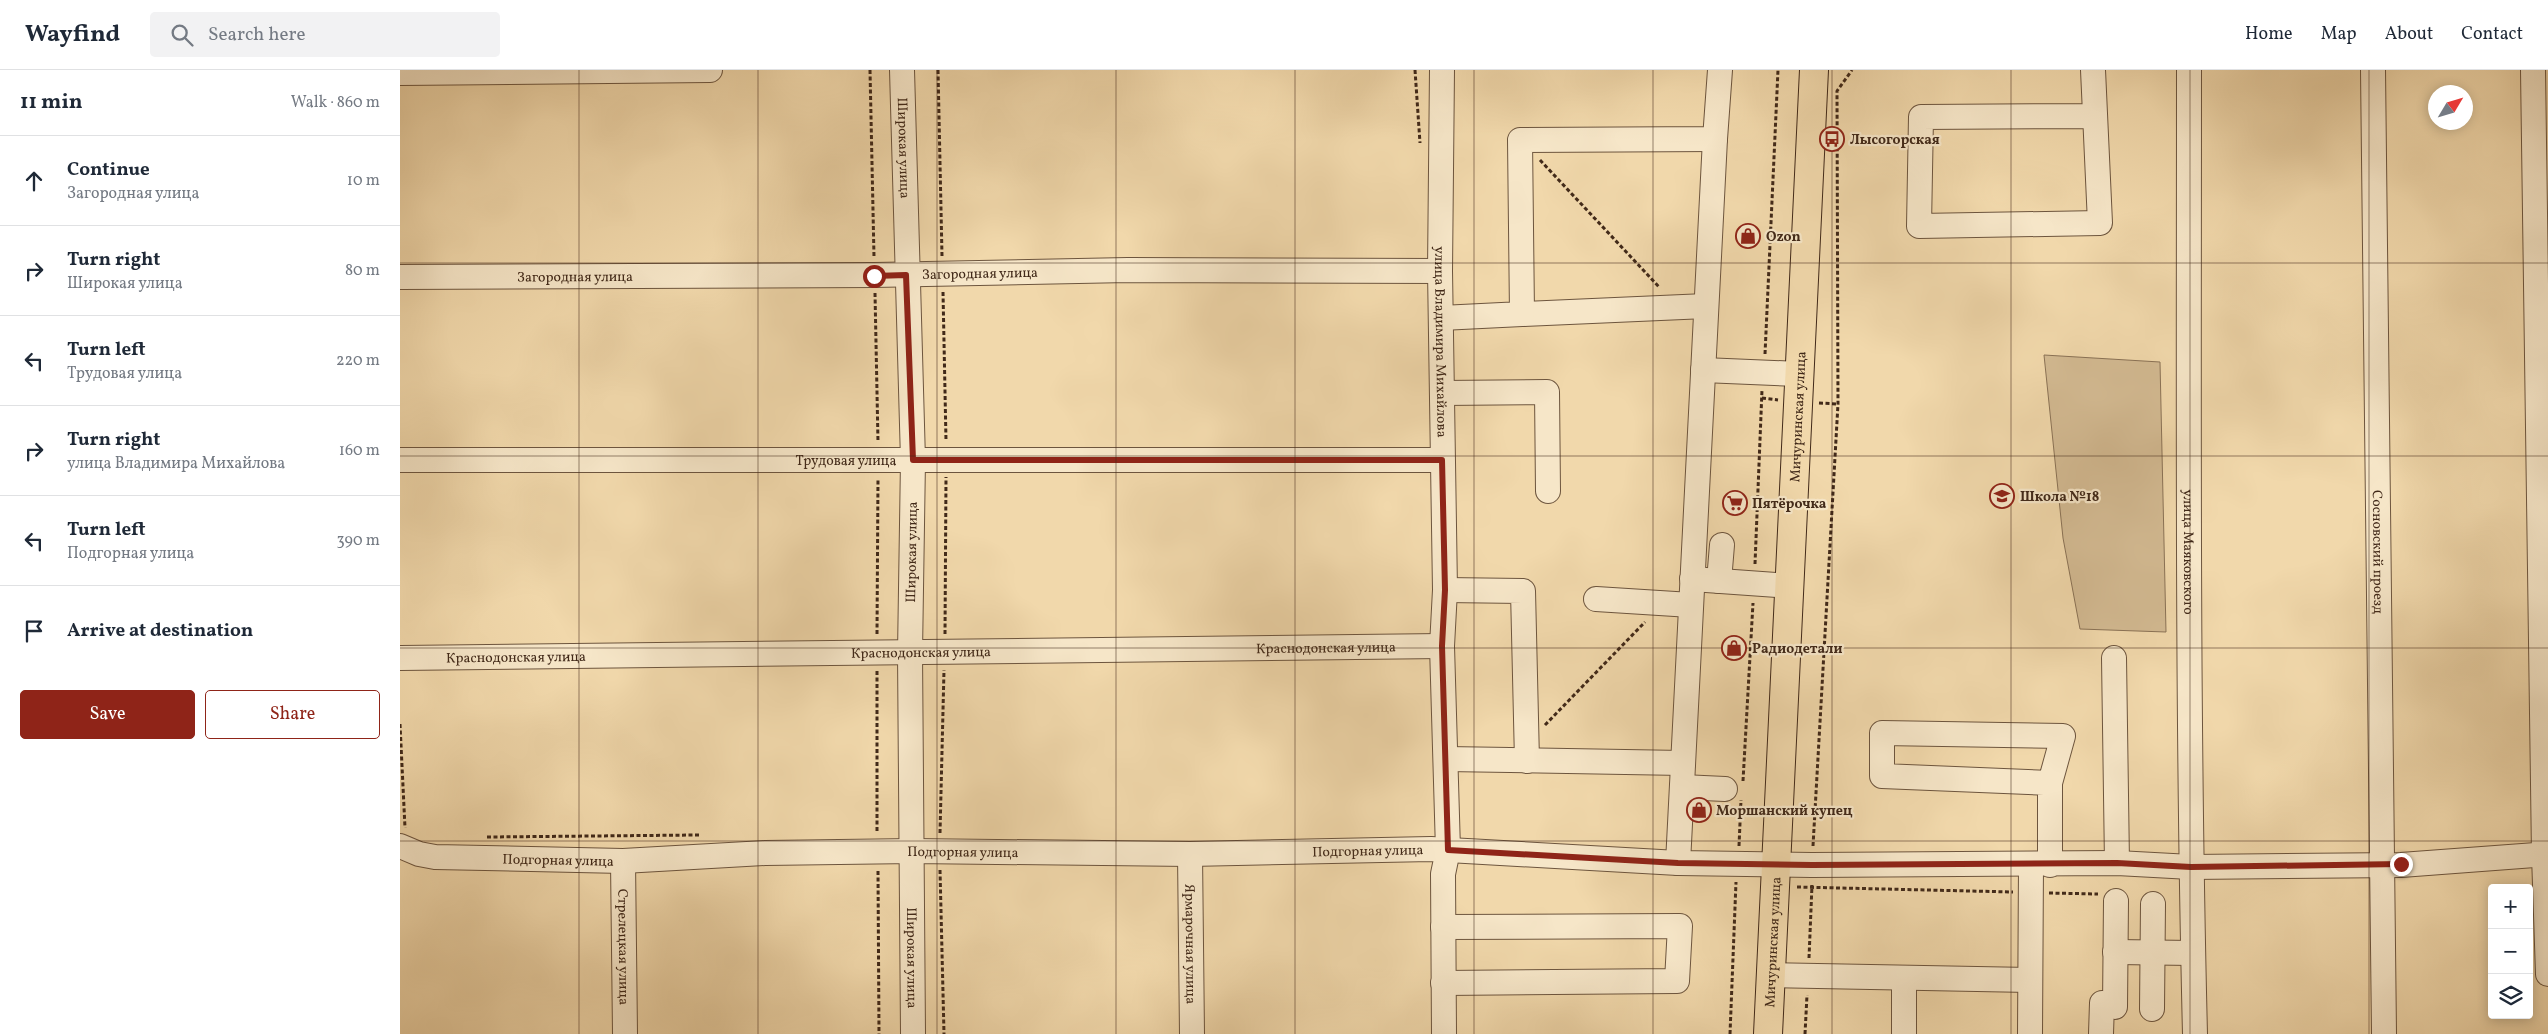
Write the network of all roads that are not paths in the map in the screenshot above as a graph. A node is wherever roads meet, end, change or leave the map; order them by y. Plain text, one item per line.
1 (710, 70) edge
2 (902, 70) edge
3 (1442, 70) edge
4 (1720, 70) edge
5 (1814, 70) edge
6 (2093, 70) edge
7 (2189, 70) edge
8 (2373, 70) edge
9 (2532, 70) edge
10 (400, 73) edge
11 (2096, 116) junction
12 (1715, 139) junction
13 (1440, 272) junction
14 (906, 275) junction
15 (400, 277) edge
16 (1706, 306) junction
17 (1522, 314) junction
18 (1441, 318) junction
19 (1703, 370) junction
20 (1799, 374) junction
21 (1442, 392) junction
22 (400, 460) edge
23 (913, 460) junction
24 (1442, 460) junction
25 (1548, 490) dead end
26 (1722, 544) dead end
27 (1692, 579) junction
28 (1719, 581) junction
29 (1790, 586) junction
30 (1445, 590) junction
31 (1596, 599) dead end
32 (1691, 606) junction
33 (1442, 646) junction
34 (910, 653) junction
35 (400, 658) edge
36 (2114, 658) dead end
37 (1527, 752) junction
38 (1446, 759) junction
39 (1683, 763) junction
40 (2050, 783) junction
41 (1682, 787) junction
42 (1736, 789) road end
43 (403, 842) edge
44 (913, 842) junction
45 (1448, 850) junction
46 (1190, 854) junction
47 (2546, 854) edge
48 (623, 861) junction
49 (1678, 863) junction
50 (2117, 863) junction
51 (2382, 864) junction
52 (2040, 865) junction
53 (2191, 867) junction
54 (1775, 875) junction
55 (2110, 898) road end
56 (2153, 904) dead end
57 (1443, 927) junction
58 (2115, 952) junction
59 (2153, 953) junction
60 (2193, 953) junction
61 (2548, 974) edge
62 (1771, 975) junction
63 (1904, 978) junction
64 (2030, 980) junction
65 (1443, 983) junction
66 (2152, 1009) dead end
67 (625, 1034) edge
68 (913, 1034) edge
69 (1192, 1034) edge
70 (1444, 1034) edge
71 (1768, 1034) edge
72 (1904, 1034) edge
73 (2030, 1034) edge
74 (2101, 1034) edge
75 (2195, 1034) edge
76 (2384, 1034) edge

1 - 10 street
2 - 14 street, Широкая улица
3 - 13 street, улица Владимира Михайлова
4 - 12 street
5 - 20 main road, Мичуринская улица
6 - 11 street
7 - 53 street, улица Маяковского
8 - 51 street, Сосновский проезд
9 - 47 street
11 - 11 street
12 - 16 street
12 - 17 street
13 - 14 street, Загородная улица
13 - 18 street, улица Владимира Михайлова
14 - 15 street, Загородная улица
14 - 23 street, Широкая улица
16 - 17 street
16 - 19 street
17 - 18 street
18 - 21 street, улица Владимира Михайлова
19 - 20 street
19 - 27 street
20 - 29 main road, Мичуринская улица
21 - 24 street, улица Владимира Михайлова
21 - 25 street
22 - 23 street, Трудовая улица
23 - 24 street, Трудовая улица
23 - 34 street, Широкая улица
24 - 30 street, улица Владимира Михайлова
26 - 28 street
27 - 28 street
27 - 32 street
28 - 29 street
29 - 54 main road, Мичуринская улица
30 - 33 street, улица Владимира Михайлова
30 - 37 street
31 - 32 street
32 - 39 street
33 - 34 street, Краснодонская улица
33 - 38 street, улица Владимира Михайлова
34 - 35 street, Краснодонская улица
34 - 44 street, Широкая улица
36 - 50 street
37 - 38 street
37 - 39 street
38 - 45 street, улица Владимира Михайлова
39 - 41 street
40 - 40 street
40 - 52 street
41 - 42 street
41 - 49 street
43 - 48 street, Подгорная улица
44 - 46 street, Подгорная улица
44 - 48 street, Подгорная улица
44 - 68 street, Широкая улица
45 - 46 street, Подгорная улица
45 - 49 street, Подгорная улица
45 - 57 street, улица Владимира Михайлова
46 - 69 street, Ярмарочная улица
47 - 51 street, Подгорная улица
47 - 61 street
48 - 67 street, Стрелецкая улица
49 - 54 street, Подгорная улица
50 - 52 street, Подгорная улица
50 - 53 street, Подгорная улица
51 - 53 street, Подгорная улица
51 - 76 street, Сосновский проезд
52 - 54 street, Подгорная улица
52 - 64 street
53 - 60 street, улица Маяковского
54 - 62 main road, Мичуринская улица
55 - 58 street
56 - 59 street
57 - 65 street, улица Владимира Михайлова
57 - 65 street
58 - 59 street
58 - 74 street
59 - 60 street
59 - 66 street
60 - 75 street, улица Маяковского
62 - 63 street
62 - 71 main road, Мичуринская улица
63 - 64 street
63 - 72 street
64 - 73 street
65 - 70 street, улица Владимира Михайлова

